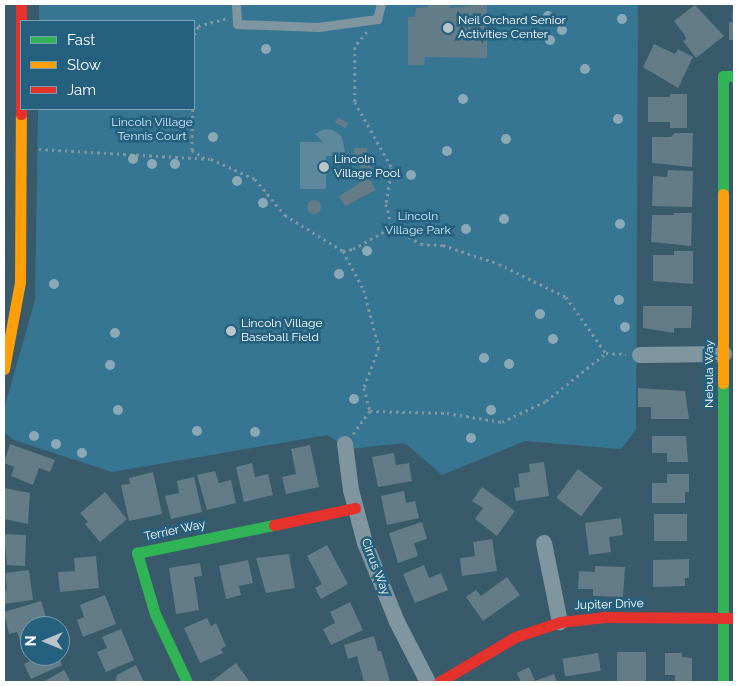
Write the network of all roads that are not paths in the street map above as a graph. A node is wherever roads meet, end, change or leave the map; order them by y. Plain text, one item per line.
1 (21, 4) edge
2 (236, 4) edge
3 (381, 4) edge
4 (20, 20) edge
5 (20, 20) edge
6 (734, 76) edge
7 (12, 149) edge
8 (729, 243) edge
9 (724, 354) junction
10 (640, 355) road end
11 (4, 369) edge
12 (345, 444) road end
13 (355, 508) junction
14 (544, 542) dead end
15 (729, 618) edge
16 (560, 622) junction
17 (187, 682) edge
18 (428, 682) edge
19 (439, 682) edge
20 (723, 682) edge

1 - 4 street
2 - 3 lane
5 - 7 street
6 - 8 street, Nebula Way
7 - 11 street
8 - 9 street, Nebula Way
9 - 10 street
9 - 15 street, Nebula Way
12 - 13 street, Cirrus Way
13 - 17 street, Terrier Way
13 - 18 street, Cirrus Way
14 - 16 street
15 - 16 street, Jupiter Drive
15 - 20 street, Nebula Way
16 - 19 street, Jupiter Drive

